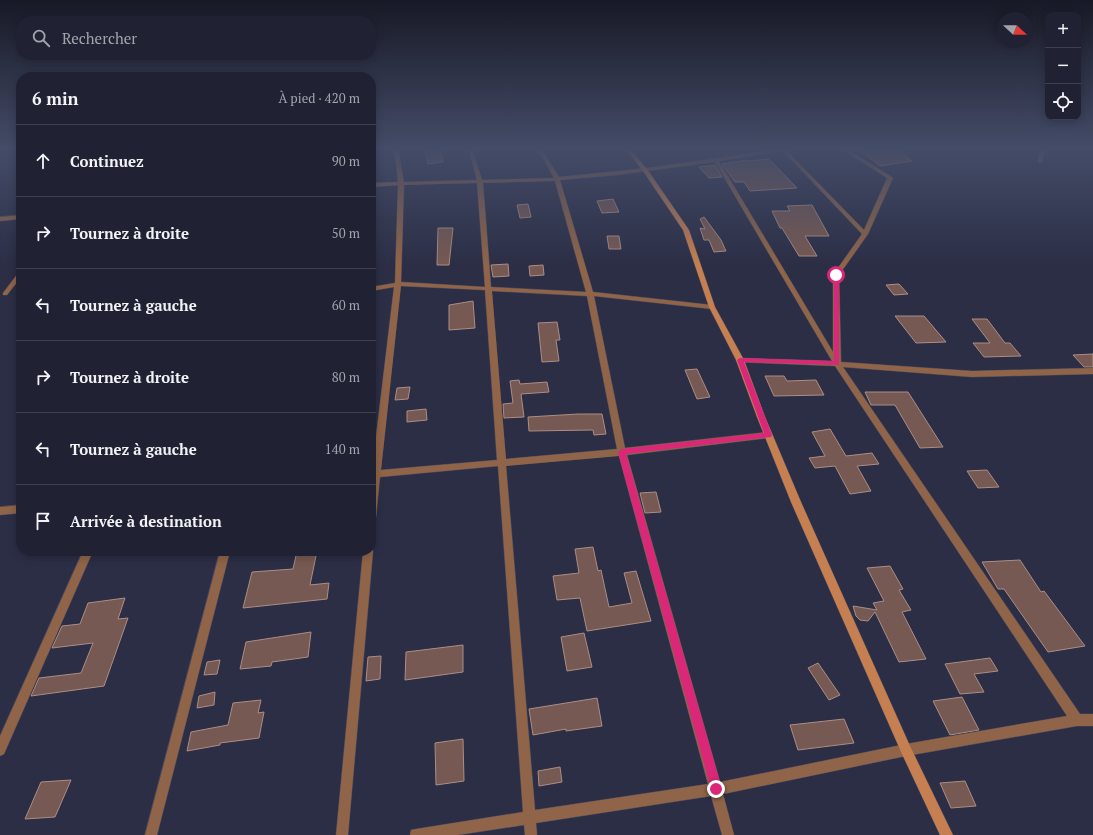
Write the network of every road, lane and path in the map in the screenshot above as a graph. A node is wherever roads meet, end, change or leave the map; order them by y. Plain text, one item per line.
1 (401, 187) edge
2 (480, 187) edge
3 (559, 187) edge
4 (657, 187) edge
5 (732, 187) edge
6 (820, 187) edge
7 (886, 187) edge
8 (16, 218) edge
9 (0, 220) edge
10 (865, 234) junction
11 (16, 280) edge
12 (398, 284) junction
13 (376, 288) edge
14 (487, 288) junction
15 (5, 294) dead end
16 (590, 294) junction
17 (712, 307) junction
18 (740, 360) junction
19 (837, 364) junction
20 (1093, 371) edge
21 (768, 435) junction
22 (376, 451) edge
23 (622, 452) junction
24 (501, 461) junction
25 (376, 474) edge
26 (16, 509) edge
27 (0, 511) edge
28 (86, 556) edge
29 (224, 556) edge
30 (368, 556) edge
31 (1077, 720) junction
32 (1093, 720) edge
33 (0, 750) edge
34 (906, 750) junction
35 (716, 789) junction
36 (529, 818) junction
37 (151, 835) edge
38 (342, 835) edge
39 (416, 835) edge
40 (530, 835) edge
41 (728, 835) edge
42 (947, 835) edge

1 - 12 street
2 - 14 street
3 - 16 street
4 - 17 main road
5 - 19 street
6 - 10 street
7 - 10 street
8 - 9 street
10 - 19 street
11 - 15 street
12 - 13 street
12 - 14 street
12 - 22 street
14 - 16 street
14 - 24 street
16 - 17 street
16 - 23 street
17 - 18 main road
18 - 19 street
18 - 21 main road
19 - 20 street
19 - 31 street
21 - 23 street
21 - 34 main road
23 - 24 street
23 - 35 street
24 - 25 street
24 - 36 street
26 - 27 street
28 - 33 street
29 - 37 street
30 - 38 street
31 - 32 street
31 - 34 street
34 - 35 street
34 - 42 main road
35 - 36 street
35 - 41 street
36 - 39 street
36 - 40 street

